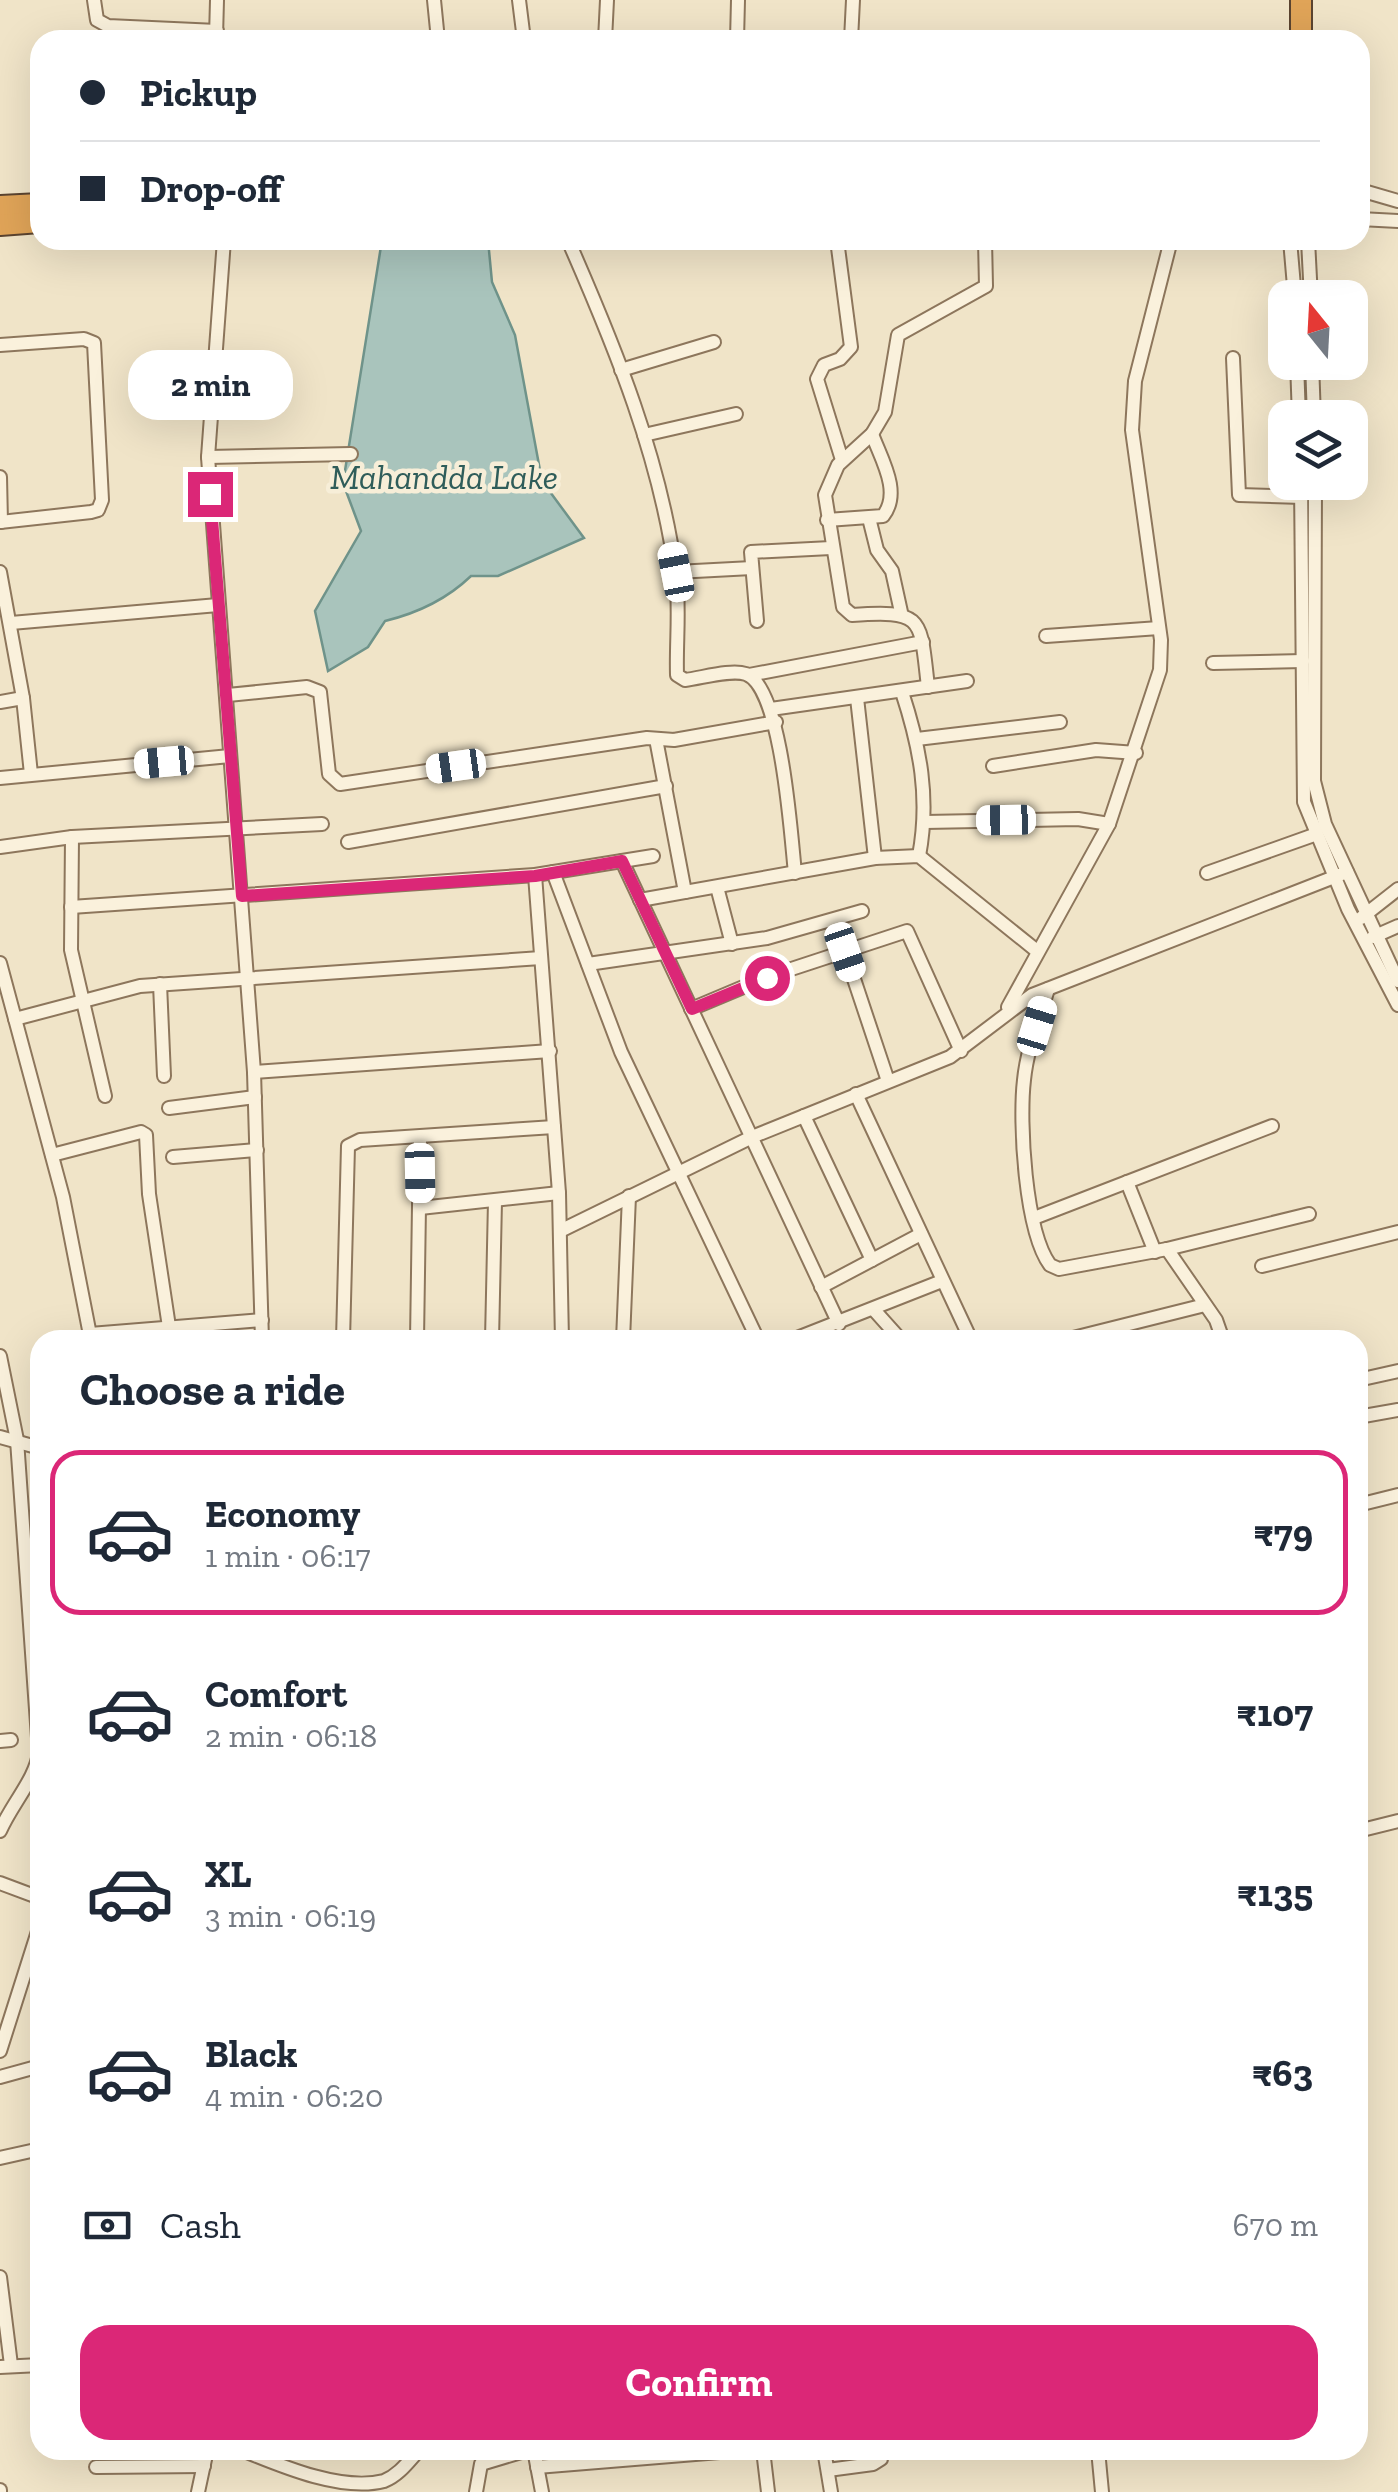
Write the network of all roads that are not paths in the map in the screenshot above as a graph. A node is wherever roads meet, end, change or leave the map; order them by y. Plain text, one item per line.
1 (94, 0) edge
2 (217, 0) edge
3 (434, 0) edge
4 (519, 0) edge
5 (607, 0) edge
6 (738, 0) edge
7 (853, 0) edge
8 (1301, 0) edge
9 (120, 30) edge
10 (216, 30) edge
11 (437, 30) edge
12 (523, 30) edge
13 (606, 30) edge
14 (737, 30) edge
15 (852, 30) edge
16 (1300, 30) edge
17 (1370, 193) edge
18 (1398, 201) edge
19 (30, 204) edge
20 (0, 206) edge
21 (1370, 219) edge
22 (1398, 220) edge
23 (30, 223) edge
24 (0, 225) edge
25 (30, 233) edge
26 (0, 235) edge
27 (223, 250) edge
28 (572, 250) edge
29 (837, 250) edge
30 (985, 250) edge
31 (1169, 250) edge
32 (1291, 250) edge
33 (1309, 250) edge
34 (1293, 280) edge
35 (1310, 280) edge
36 (714, 342) dead end
37 (0, 345) edge
38 (1233, 358) dead end
39 (620, 370) junction
40 (736, 414) dead end
41 (872, 434) junction
42 (644, 435) junction
43 (350, 454) dead end
44 (208, 457) junction
45 (842, 460) junction
46 (0, 477) edge
47 (1268, 493) edge
48 (1302, 500) edge
49 (1315, 500) edge
50 (869, 518) junction
51 (827, 520) junction
52 (0, 522) edge
53 (831, 548) junction
54 (752, 568) junction
55 (0, 572) edge
56 (676, 572) junction
57 (4, 602) edge
58 (218, 605) junction
59 (901, 612) junction
60 (757, 620) dead end
61 (11, 623) junction
62 (1159, 628) junction
63 (1046, 636) dead end
64 (923, 642) junction
65 (1303, 661) junction
66 (1213, 663) dead end
67 (749, 675) junction
68 (967, 681) dead end
69 (928, 687) junction
70 (902, 692) junction
71 (228, 695) junction
72 (23, 698) junction
73 (857, 698) junction
74 (0, 702) edge
75 (773, 716) junction
76 (1060, 722) dead end
77 (656, 739) junction
78 (917, 740) junction
79 (1136, 753) junction
80 (230, 756) junction
81 (993, 766) dead end
82 (30, 774) junction
83 (0, 778) edge
84 (666, 786) junction
85 (925, 822) junction
86 (322, 824) dead end
87 (1109, 824) junction
88 (237, 830) junction
89 (1314, 835) junction
90 (72, 837) junction
91 (348, 842) dead end
92 (0, 847) edge
93 (653, 856) dead end
94 (918, 856) junction
95 (876, 858) junction
96 (622, 861) junction
97 (553, 872) junction
98 (795, 873) junction
99 (1206, 873) dead end
100 (1340, 875) junction
101 (535, 876) junction
102 (717, 887) junction
103 (1398, 889) edge
104 (685, 892) junction
105 (242, 896) junction
106 (640, 900) junction
107 (71, 908) junction
108 (862, 910) dead end
109 (1360, 919) junction
110 (1397, 927) edge
111 (1370, 938) junction
112 (732, 944) junction
113 (1037, 951) junction
114 (664, 952) junction
115 (845, 952) junction
116 (541, 958) junction
117 (0, 963) edge
118 (588, 964) junction
119 (247, 978) junction
120 (1398, 981) edge
121 (160, 984) junction
122 (1048, 990) junction
123 (80, 1001) junction
124 (1398, 1005) edge
125 (692, 1009) junction
126 (1004, 1014) junction
127 (15, 1019) junction
128 (550, 1050) junction
129 (961, 1051) junction
130 (254, 1072) junction
131 (164, 1076) dead end
132 (888, 1082) junction
133 (856, 1094) junction
134 (105, 1096) dead end
135 (255, 1097) junction
136 (170, 1108) dead end
137 (804, 1116) junction
138 (1272, 1126) dead end
139 (554, 1127) junction
140 (752, 1136) junction
141 (420, 1138) junction
142 (256, 1150) junction
143 (52, 1155) junction
144 (173, 1157) dead end
145 (678, 1170) junction
146 (1127, 1182) junction
147 (559, 1193) junction
148 (628, 1196) junction
149 (496, 1201) junction
150 (420, 1208) junction
151 (1309, 1214) dead end
152 (1034, 1218) junction
153 (560, 1231) junction
154 (1398, 1232) edge
155 (920, 1234) junction
156 (1161, 1251) junction
157 (872, 1260) junction
158 (1262, 1266) dead end
159 (942, 1281) junction
160 (821, 1287) junction
161 (1205, 1304) junction
162 (875, 1311) junction
163 (262, 1320) junction
164 (89, 1330) edge
165 (169, 1330) edge
166 (196, 1330) edge
167 (262, 1330) edge
168 (342, 1330) edge
169 (417, 1330) edge
170 (492, 1330) edge
171 (562, 1330) edge
172 (624, 1330) edge
173 (753, 1330) edge
174 (831, 1330) edge
175 (833, 1330) edge
176 (893, 1330) edge
177 (966, 1330) edge
178 (1101, 1330) edge
179 (1218, 1330) edge
180 (0, 1356) edge
181 (1398, 1371) edge
182 (1368, 1378) edge
183 (1398, 1410) edge
184 (1368, 1415) edge
185 (0, 1437) edge
186 (17, 1440) junction
187 (30, 1445) edge
188 (1398, 1495) edge
189 (1368, 1502) edge
190 (30, 1606) edge
191 (30, 1786) edge
192 (1398, 1821) edge
193 (1368, 1828) edge
194 (0, 1832) edge
195 (0, 1883) edge
196 (30, 1894) edge
197 (30, 1957) edge
198 (0, 2052) edge
199 (30, 2068) edge
200 (0, 2076) edge
201 (30, 2151) edge
202 (0, 2158) edge
203 (0, 2277) edge
204 (6, 2366) edge
205 (205, 2460) edge
206 (266, 2460) edge
207 (408, 2460) edge
208 (495, 2460) edge
209 (534, 2460) edge
210 (576, 2460) edge
211 (764, 2460) edge
212 (826, 2460) edge
213 (878, 2460) edge
214 (1099, 2460) edge
215 (204, 2466) junction
216 (96, 2467) dead end
217 (537, 2468) junction
218 (828, 2470) junction
219 (362, 2489) edge
220 (198, 2492) edge
221 (476, 2492) edge
222 (542, 2492) edge
223 (768, 2492) edge
224 (832, 2492) edge
225 (1102, 2492) edge

1 - 9 street
2 - 10 street
3 - 11 street
4 - 12 street
5 - 13 street
6 - 14 street
7 - 15 street
8 - 16 highway
17 - 18 street
19 - 20 highway
21 - 22 street
23 - 24 highway
25 - 26 highway
27 - 44 street
28 - 39 street
29 - 45 street
30 - 41 street
31 - 62 street
32 - 34 street
33 - 35 street
36 - 39 street
37 - 52 street
38 - 47 street
39 - 42 street
40 - 42 street
41 - 45 street
41 - 50 street
42 - 56 street
43 - 44 street
44 - 58 street
45 - 51 street
46 - 52 street
48 - 65 street
49 - 100 street
50 - 51 street
50 - 59 street
51 - 53 street
53 - 54 street
53 - 59 street
54 - 56 street
54 - 60 street
55 - 57 street
56 - 67 street
57 - 61 street
58 - 61 street
58 - 71 street
59 - 64 street
61 - 72 street
62 - 63 street
62 - 79 street
64 - 67 street
64 - 69 street
65 - 66 street
65 - 89 street
67 - 75 street
68 - 69 street
69 - 70 street
70 - 73 street
70 - 78 street
71 - 77 street
71 - 80 street
72 - 74 street
72 - 82 street
73 - 75 street
73 - 95 street
75 - 77 street
75 - 98 street
76 - 78 street
77 - 84 street
78 - 85 street
79 - 81 street
79 - 87 street
80 - 82 street
80 - 88 street
82 - 83 street
84 - 91 street
84 - 104 street
85 - 87 street
85 - 94 street
86 - 88 street
87 - 113 street
88 - 90 street
88 - 105 street
89 - 99 street
89 - 100 street
90 - 92 street
90 - 107 street
93 - 96 street
94 - 95 street
94 - 113 street
95 - 98 street
96 - 97 street
96 - 106 street
97 - 101 street
97 - 118 street
98 - 102 street
100 - 109 street
100 - 122 street
101 - 105 street
101 - 116 street
102 - 104 street
102 - 112 street
103 - 109 street
104 - 106 street
105 - 107 street
105 - 119 street
106 - 114 street
107 - 123 street
108 - 112 street
109 - 111 street
110 - 111 street
111 - 120 street
111 - 124 street
112 - 114 street
113 - 126 street
114 - 118 street
114 - 125 street
115 - 125 street
115 - 129 street
115 - 132 street
116 - 119 street
116 - 128 street
117 - 127 street
118 - 145 street
119 - 121 street
119 - 130 street
121 - 123 street
121 - 131 street
122 - 126 street
122 - 152 street
123 - 127 street
123 - 134 street
125 - 140 street
126 - 129 street
127 - 143 street
128 - 130 street
128 - 139 street
129 - 132 street
130 - 135 street
132 - 133 street
133 - 137 street
133 - 155 street
135 - 136 street
135 - 142 street
137 - 140 street
137 - 157 street
138 - 146 street
139 - 141 street
139 - 147 street
140 - 145 street
140 - 160 street
141 - 150 street
141 - 168 street
142 - 144 street
142 - 163 street
143 - 164 street
143 - 165 street
145 - 148 street
145 - 173 street
146 - 152 street
146 - 156 street
147 - 149 street
147 - 153 street
148 - 153 street
148 - 172 street
149 - 150 street
149 - 170 street
150 - 169 street
151 - 156 street
152 - 156 street
153 - 171 street
154 - 158 street
155 - 157 street
155 - 159 street
156 - 161 street
157 - 160 street
159 - 162 street
159 - 177 street
160 - 174 street
161 - 178 street
161 - 179 street
162 - 175 street
162 - 176 street
163 - 166 street
163 - 167 street
180 - 186 street
181 - 182 street
183 - 184 street
185 - 186 street
186 - 187 street
186 - 190 street
188 - 189 street
191 - 194 street
192 - 193 street
195 - 196 street
197 - 198 street
199 - 200 street
201 - 202 street
203 - 204 street
205 - 215 street
206 - 219 street
207 - 219 street
208 - 221 street
209 - 217 street
210 - 217 street
211 - 223 street
212 - 218 street
213 - 218 street
214 - 225 street
215 - 216 street
215 - 220 street
217 - 222 street
218 - 224 street

